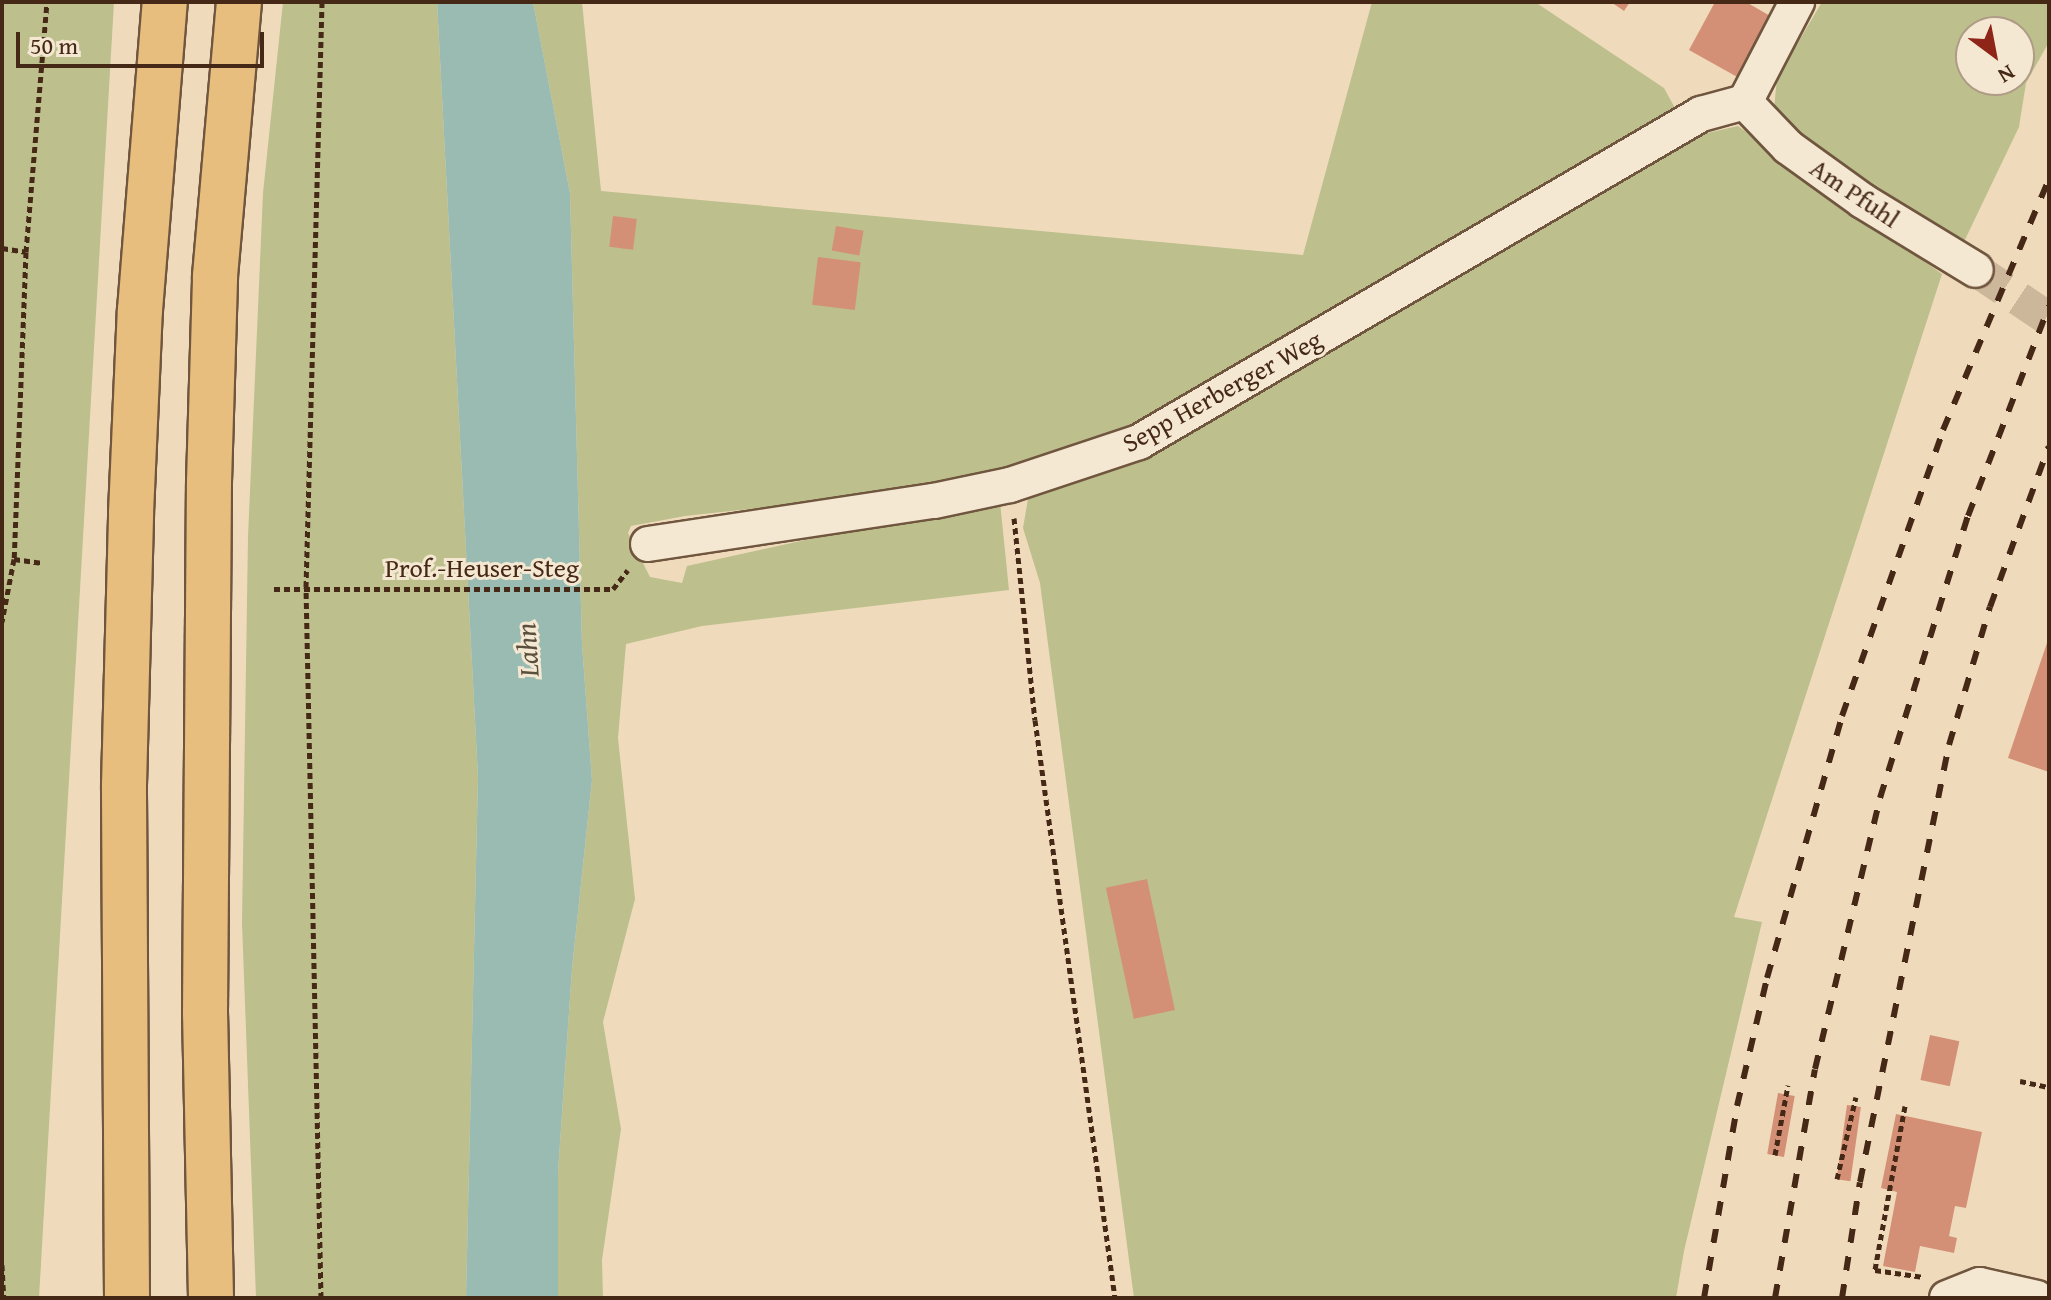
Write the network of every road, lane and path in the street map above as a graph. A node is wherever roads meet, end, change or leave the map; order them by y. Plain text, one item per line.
1 (47, 2) edge
2 (165, 2) edge
3 (239, 2) edge
4 (322, 2) edge
5 (1797, 2) edge
6 (1745, 102) junction
7 (2, 248) edge
8 (26, 252) junction
9 (1976, 270) tunnel mouth
10 (1010, 485) junction
11 (648, 544) dead end
12 (14, 559) junction
13 (41, 563) dead end
14 (306, 587) junction
15 (274, 589) dead end
16 (613, 589) dead end
17 (2, 622) edge
18 (2020, 1081) dead end
19 (1788, 1085) dead end
20 (2049, 1087) edge
21 (1856, 1097) dead end
22 (1905, 1106) dead end
23 (1775, 1155) dead end
24 (1837, 1179) dead end
25 (2, 1265) edge
26 (1982, 1272) junction
27 (4, 1298) edge
28 (127, 1298) edge
29 (211, 1298) edge
30 (321, 1298) edge
31 (1115, 1298) edge
32 (1947, 1298) edge
33 (2037, 1298) edge

1 - 8 path
2 - 28 highway
3 - 29 highway
4 - 14 path
5 - 6 street
6 - 9 street, Am Pfuhl
6 - 10 street, Sepp Herberger Weg
7 - 8 path
8 - 12 path
10 - 11 street, Sepp Herberger Weg
10 - 31 path
12 - 13 path
12 - 17 path
14 - 15 path, Prof.-Heuser-Steg
14 - 16 path, Prof.-Heuser-Steg
14 - 30 path
18 - 20 path
19 - 23 path
21 - 24 path
22 - 26 path
25 - 27 path
26 - 32 street
26 - 33 street

